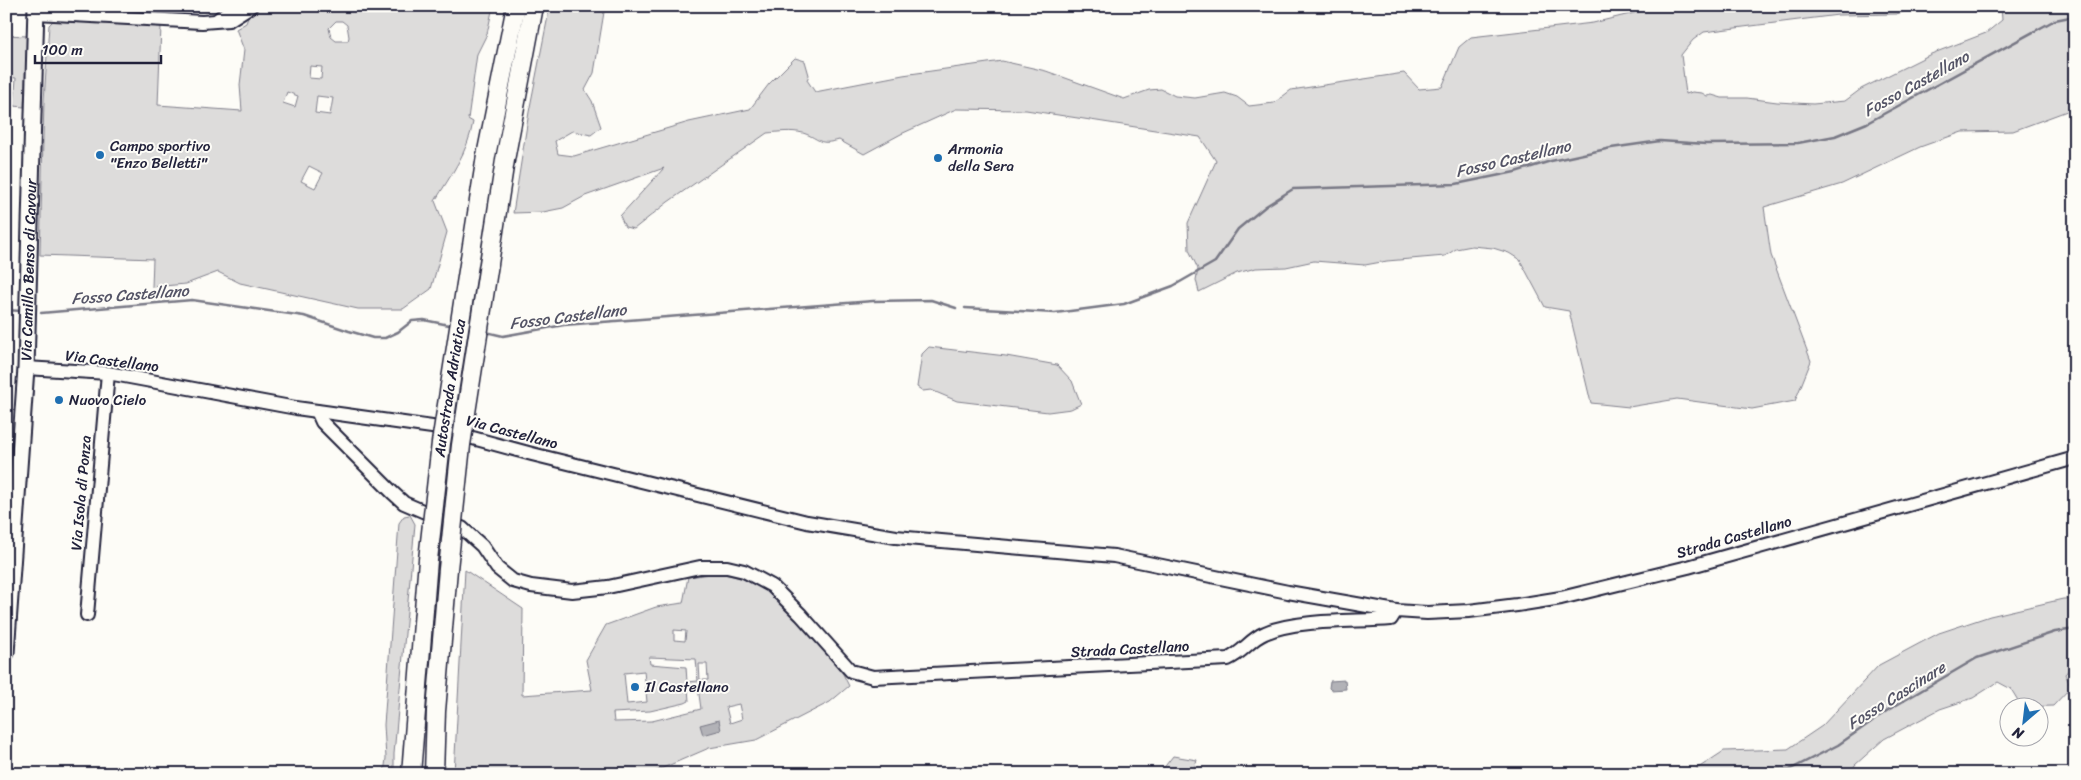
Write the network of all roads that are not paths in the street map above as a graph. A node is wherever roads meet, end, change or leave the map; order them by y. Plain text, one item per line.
1 (235, 6) edge
2 (251, 6) edge
3 (516, 6) edge
4 (534, 6) edge
5 (36, 10) edge
6 (216, 21) junction
7 (26, 368) junction
8 (108, 373) junction
9 (317, 411) junction
10 (2075, 458) edge
11 (896, 537) joint
12 (1396, 611) junction
13 (87, 615) dead end
14 (6, 653) edge
15 (411, 774) edge
16 (434, 774) edge

1 - 6 street
2 - 6 street
3 - 15 highway, Autostrada Adriatica, bridge
4 - 16 highway, Autostrada Adriatica, bridge
5 - 6 street
5 - 7 main road, Via Camillo Benso di Cavour
7 - 8 street, Via Castellano
7 - 14 main road, Via Camillo Benso di Cavour
8 - 9 street, Via Castellano
8 - 13 street, Via Isola di Ponza
9 - 11 street, Via Castellano
9 - 12 street, Strada Castellano
10 - 12 street, Strada Castellano
11 - 12 street, Strada Castellano

